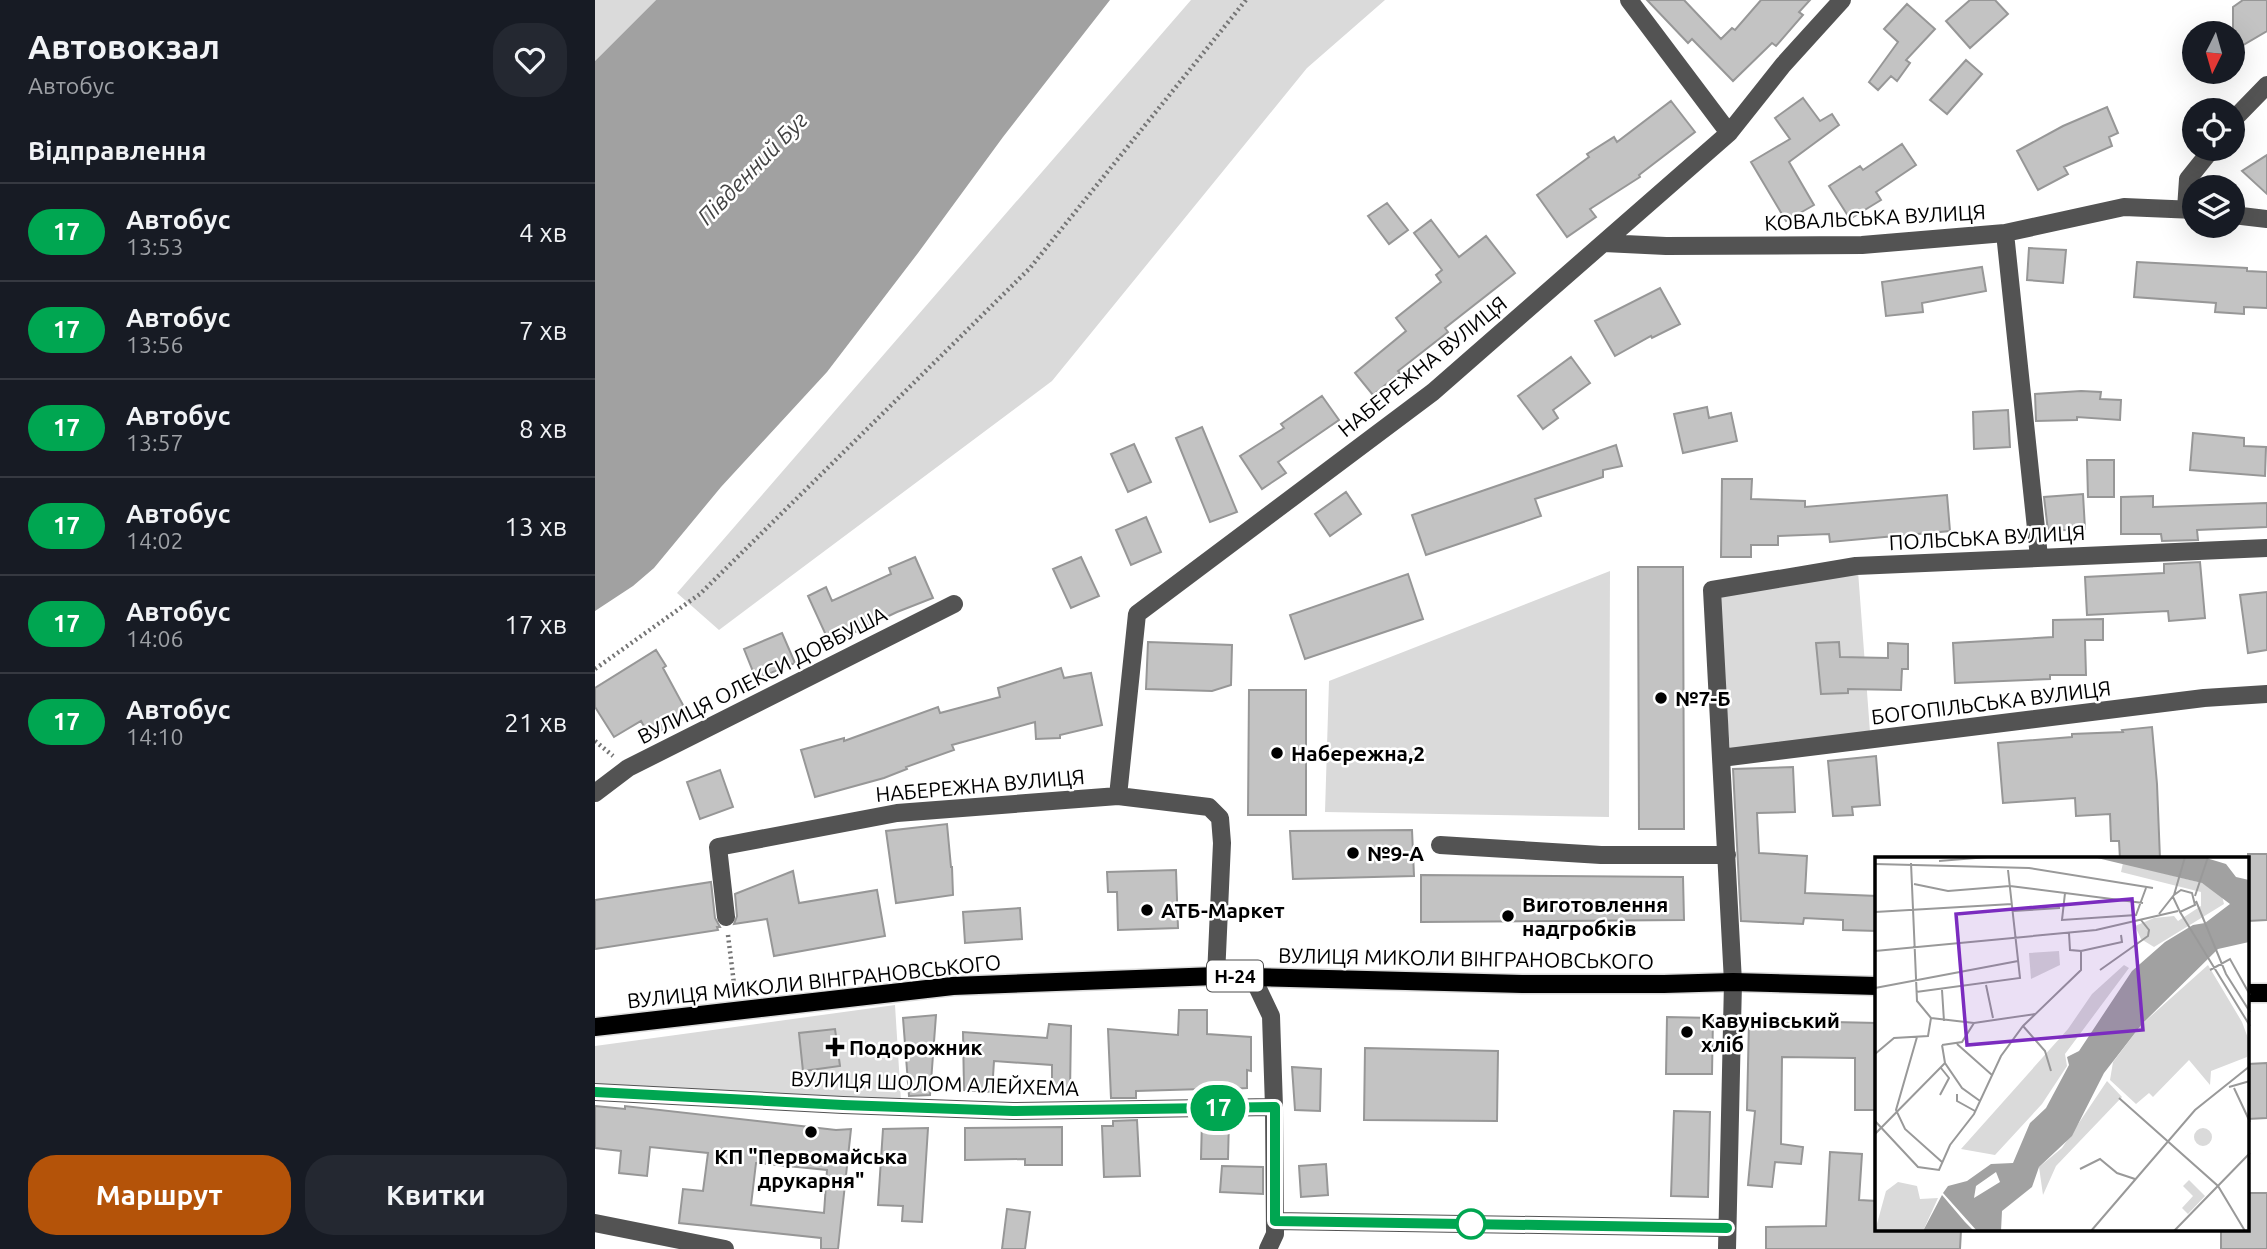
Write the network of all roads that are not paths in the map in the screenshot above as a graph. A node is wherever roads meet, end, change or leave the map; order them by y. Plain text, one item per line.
1 (1629, 0) edge
2 (1842, 0) edge
3 (2267, 85) edge
4 (2245, 108) edge
5 (1729, 134) junction
6 (2202, 161) edge
7 (2191, 175) edge
8 (2182, 209) edge
9 (2245, 216) edge
10 (2267, 219) edge
11 (2005, 233) junction
12 (1604, 243) junction
13 (2267, 548) edge
14 (2039, 557) junction
15 (954, 604) dead end
16 (2267, 694) edge
17 (1721, 758) junction
18 (595, 793) edge
19 (1118, 796) junction
20 (1440, 845) dead end
21 (1727, 855) junction
22 (726, 917) road end
23 (1216, 976) junction
24 (1252, 976) junction
25 (1733, 982) junction
26 (1875, 986) edge
27 (2249, 993) edge
28 (2267, 993) edge
29 (595, 1027) edge
30 (595, 1092) edge
31 (1275, 1107) junction
32 (1275, 1221) junction
33 (595, 1223) edge
34 (1727, 1228) junction
35 (725, 1249) edge
36 (1268, 1249) edge
37 (1727, 1249) edge

1 - 5 street
2 - 5 street, НАБЕРЕЖНА ВУЛИЦЯ
3 - 4 street
5 - 12 street, НАБЕРЕЖНА ВУЛИЦЯ
6 - 7 street, КОВАЛЬСЬКА ВУЛИЦЯ
8 - 11 street, КОВАЛЬСЬКА ВУЛИЦЯ
9 - 10 street
11 - 12 street, КОВАЛЬСЬКА ВУЛИЦЯ
11 - 14 street
12 - 19 street, НАБЕРЕЖНА ВУЛИЦЯ
13 - 14 street, ПОЛЬСЬКА ВУЛИЦЯ
14 - 17 street, ПОЛЬСЬКА ВУЛИЦЯ
15 - 18 street, ВУЛИЦЯ ОЛЕКСИ ДОВБУША
16 - 17 street, БОГОПІЛЬСЬКА ВУЛИЦЯ
17 - 21 street
19 - 22 street, НАБЕРЕЖНА ВУЛИЦЯ
19 - 23 street, НАБЕРЕЖНА ВУЛИЦЯ
20 - 21 street
21 - 25 street
23 - 24 main road, ВУЛИЦЯ МИКОЛИ ВІНГРАНОВСЬКОГО / Н-24
23 - 29 main road, ВУЛИЦЯ МИКОЛИ ВІНГРАНОВСЬКОГО / Н-24
24 - 25 main road, ВУЛИЦЯ МИКОЛИ ВІНГРАНОВСЬКОГО / Н-24
24 - 31 street
25 - 26 main road, ВУЛИЦЯ МИКОЛИ ВІНГРАНОВСЬКОГО / Н-24
25 - 34 street
27 - 28 main road
30 - 31 street, ВУЛИЦЯ ШОЛОМ АЛЕЙХЕМА
31 - 32 street
32 - 34 street
32 - 36 street
33 - 35 street
34 - 37 street

